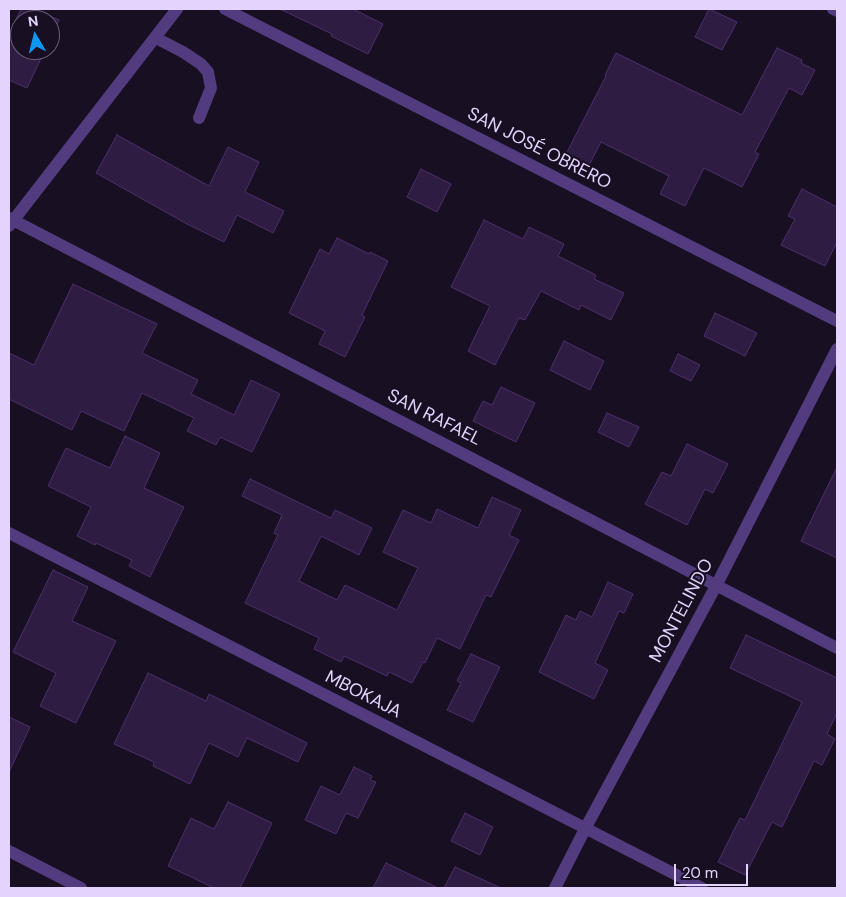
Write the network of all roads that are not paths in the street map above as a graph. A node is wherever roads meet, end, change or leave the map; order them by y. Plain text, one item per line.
1 (177, 9) edge
2 (225, 9) edge
3 (833, 9) edge
4 (837, 11) edge
5 (156, 38) junction
6 (199, 118) dead end
7 (10, 221) edge
8 (837, 321) edge
9 (837, 349) edge
10 (9, 533) edge
11 (717, 584) junction
12 (837, 648) edge
13 (585, 829) junction
14 (9, 851) edge
15 (81, 888) edge
16 (555, 888) edge
17 (702, 888) edge

1 - 5 street
2 - 8 street, SAN JOSÉ OBRERO
3 - 4 street
5 - 6 street
5 - 7 street
7 - 11 street, SAN RAFAEL
9 - 11 street, MONTELINDO
10 - 13 street, MBOKAJA
11 - 12 street, SAN RAFAEL
11 - 13 street, MONTELINDO
13 - 16 street, MONTELINDO
13 - 17 street, MBOKAJA
14 - 15 street

